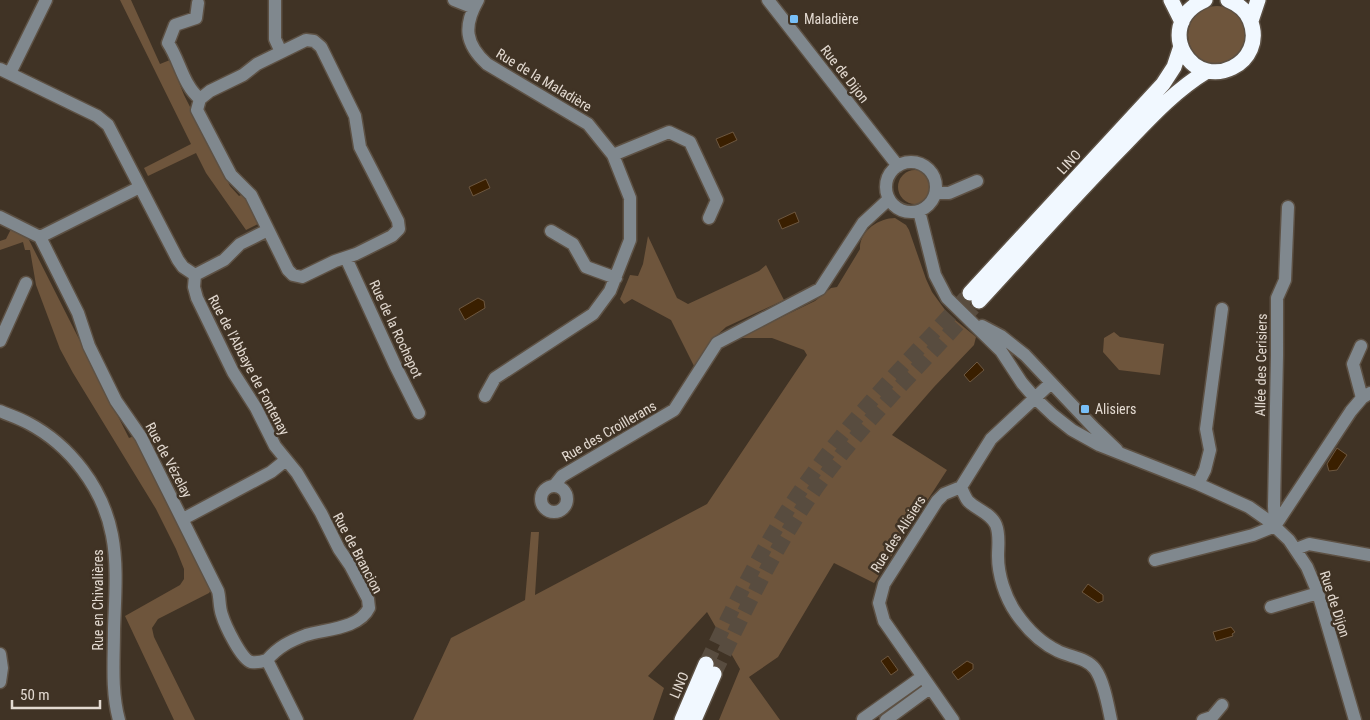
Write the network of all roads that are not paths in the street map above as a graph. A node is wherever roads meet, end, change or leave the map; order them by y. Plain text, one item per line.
1 (46, 0) edge
2 (275, 0) edge
3 (454, 0) edge
4 (768, 0) edge
5 (1171, 0) edge
6 (1205, 0) edge
7 (1228, 0) edge
8 (1258, 0) edge
9 (198, 3) dead end
10 (476, 4) edge
11 (1251, 21) junction
12 (1182, 22) junction
13 (1181, 46) junction
14 (281, 52) junction
15 (5, 71) edge
16 (1207, 71) junction
17 (200, 99) junction
18 (613, 155) junction
19 (898, 166) junction
20 (978, 181) dead end
21 (140, 186) junction
22 (936, 193) junction
23 (889, 199) junction
24 (1288, 207) dead end
25 (918, 211) junction
26 (0, 217) edge
27 (709, 218) dead end
28 (268, 230) junction
29 (551, 231) dead end
30 (40, 237) junction
31 (346, 258) junction
32 (194, 275) junction
33 (616, 278) junction
34 (26, 283) dead end
35 (1222, 309) dead end
36 (970, 320) junction
37 (0, 341) edge
38 (1361, 346) dead end
39 (1051, 383) junction
40 (1366, 395) edge
41 (485, 396) dead end
42 (1035, 398) junction
43 (0, 411) edge
44 (419, 413) dead end
45 (1121, 453) junction
46 (286, 460) junction
47 (1198, 484) junction
48 (554, 486) dead end
49 (961, 487) junction
50 (321, 513) joint
51 (183, 519) junction
52 (1275, 526) junction
53 (1296, 549) junction
54 (1370, 555) edge
55 (1155, 560) dead end
56 (1318, 593) junction
57 (1271, 607) dead end
58 (0, 654) edge
59 (267, 660) junction
60 (922, 677) junction
61 (0, 682) edge
62 (930, 688) junction
63 (1222, 705) dead end
64 (119, 720) edge
65 (297, 720) edge
66 (682, 720) edge
67 (694, 720) edge
68 (860, 720) edge
69 (886, 720) edge
70 (954, 720) edge
71 (1112, 720) edge
72 (1203, 720) edge
73 (1355, 720) edge

1 - 15 street
2 - 14 street
3 - 10 street
4 - 19 street, Rue de Dijon
5 - 12 highway
6 - 12 highway
7 - 11 highway
8 - 11 highway, LINO
9 - 17 street
10 - 18 street, Rue de la Maladière
11 - 16 highway, LINO
12 - 13 highway, LINO
13 - 16 highway
13 - 16 highway, LINO
14 - 17 street
14 - 31 street
15 - 21 street
17 - 28 street
18 - 27 street
18 - 33 street, Rue de la Maladière
19 - 22 street
19 - 23 street
20 - 22 street
21 - 30 street
21 - 32 street
22 - 25 street
23 - 25 street
23 - 48 street, Rue des Croillerans
24 - 52 street, Allée des Cerisiers
25 - 36 street, Rue de Dijon
26 - 30 street
28 - 31 street
28 - 32 street
29 - 33 street
30 - 51 street, Rue de Vézelay
31 - 44 street, Rue de la Rochepot
32 - 46 street, Rue de l'Abbaye de Fontenay
33 - 41 street, Rue de la Maladière
34 - 37 street
35 - 47 street
36 - 39 street, Rue de Dijon
36 - 42 street, Rue de Dijon
38 - 40 street
39 - 42 street, Rue des Alisiers
39 - 45 street, Rue de Dijon
40 - 52 street
42 - 45 street, Rue de Dijon
42 - 49 street, Rue des Alisiers
43 - 64 street, Rue en Chivalières
45 - 47 street, Rue de Dijon
46 - 50 street, Rue de l'Abbaye de Fontenay
46 - 51 street
47 - 52 street, Rue de Dijon
49 - 60 street, Rue des Alisiers
49 - 71 street
50 - 59 street, Rue de Brancion
51 - 59 street, Rue de Vézelay
52 - 53 street, Rue de Dijon
52 - 55 street
53 - 54 street
53 - 56 street, Rue de Dijon
56 - 57 street
56 - 73 street, Rue de Dijon
58 - 61 street
59 - 65 street
60 - 62 street, Rue des Alisiers
60 - 68 street
62 - 69 street
62 - 70 street, Rue des Alisiers
63 - 72 street
66 - 67 highway, LINO

